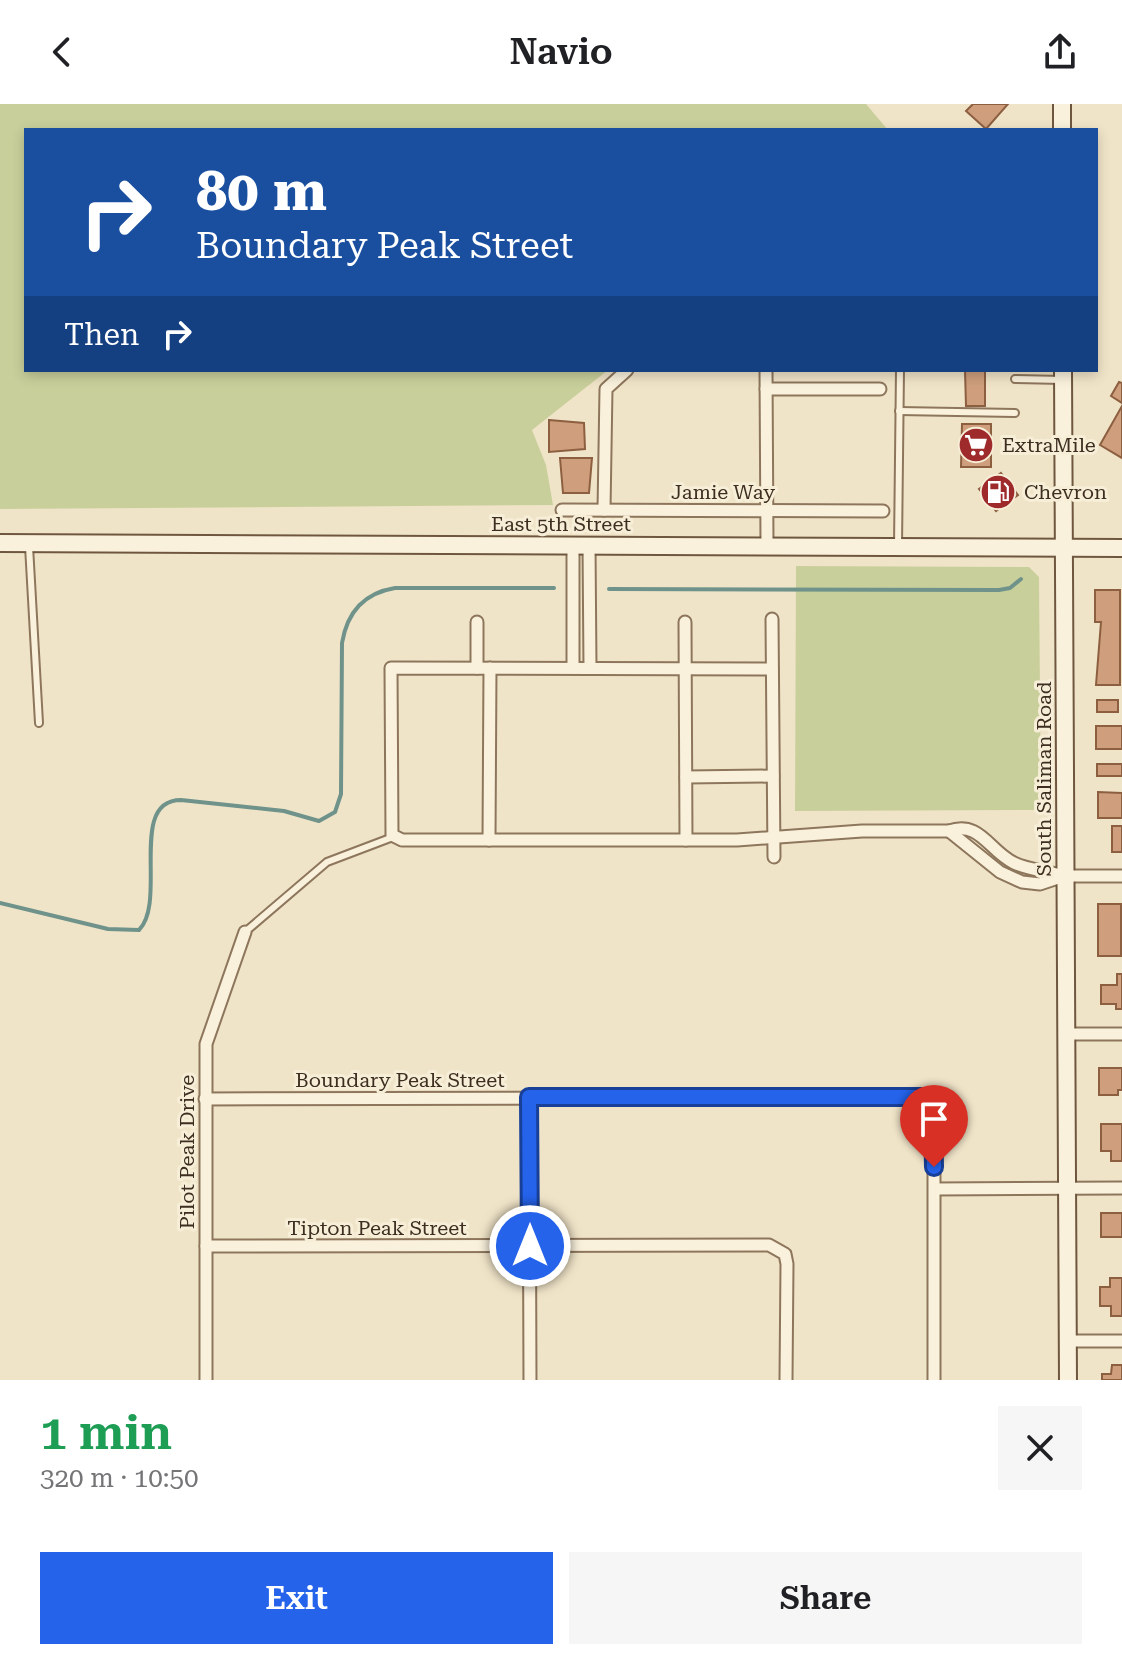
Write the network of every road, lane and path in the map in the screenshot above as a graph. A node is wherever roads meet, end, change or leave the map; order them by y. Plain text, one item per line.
1 (1062, 104) edge
2 (1062, 128) edge
3 (625, 372) edge
4 (766, 372) edge
5 (900, 372) edge
6 (1063, 375) edge
7 (1015, 379) dead end
8 (766, 389) junction
9 (880, 389) dead end
10 (899, 411) junction
11 (1015, 413) dead end
12 (562, 510) dead end
13 (604, 510) junction
14 (767, 510) junction
15 (883, 511) dead end
16 (0, 543) edge
17 (29, 543) junction
18 (581, 544) junction
19 (767, 544) junction
20 (898, 546) junction
21 (1063, 547) junction
22 (1122, 548) edge
23 (772, 619) dead end
24 (477, 622) dead end
25 (685, 622) dead end
26 (573, 631) junction
27 (589, 631) junction
28 (483, 668) junction
29 (573, 668) junction
30 (590, 668) junction
31 (685, 669) junction
32 (772, 669) junction
33 (39, 723) dead end
34 (773, 776) junction
35 (686, 777) junction
36 (949, 831) junction
37 (393, 837) junction
38 (774, 837) junction
39 (489, 840) junction
40 (686, 840) junction
41 (990, 844) junction
42 (980, 854) junction
43 (774, 857) dead end
44 (1064, 876) junction
45 (1122, 876) edge
46 (245, 932) joint
47 (1066, 1034) junction
48 (1122, 1034) edge
49 (529, 1097) junction
50 (205, 1099) junction
51 (1067, 1188) junction
52 (1122, 1188) edge
53 (935, 1189) junction
54 (206, 1246) junction
55 (530, 1246) junction
56 (1067, 1341) junction
57 (1122, 1341) edge
58 (206, 1380) edge
59 (530, 1380) edge
60 (786, 1380) edge
61 (934, 1380) edge
62 (1068, 1380) edge

1 - 2 main road
3 - 13 street
4 - 8 street
5 - 10 lane
6 - 7 lane
6 - 21 main road, South Saliman Road
8 - 9 street
8 - 14 street
10 - 11 lane
10 - 20 lane
12 - 13 street, Jamie Way
13 - 14 street, Jamie Way
14 - 15 street, Jamie Way
14 - 19 street
16 - 17 main road, East 5th Street
17 - 18 main road, East 5th Street
17 - 33 lane
18 - 19 main road, East 5th Street
18 - 26 street
18 - 27 street
19 - 20 main road, East 5th Street
20 - 21 main road, East 5th Street
21 - 22 main road, East 5th Street
21 - 44 main road, South Saliman Road
23 - 32 street
24 - 28 street
25 - 31 street
26 - 27 lane
26 - 29 street
27 - 30 street
28 - 29 street
28 - 37 street
28 - 39 street
29 - 30 street
30 - 31 street
31 - 32 street
31 - 35 street
32 - 34 street
34 - 35 street
34 - 38 street
35 - 40 street
36 - 38 street
36 - 41 street
36 - 42 street
37 - 39 street
37 - 46 lane
38 - 40 street
38 - 43 street
39 - 40 street
41 - 42 lane
41 - 44 street
42 - 44 street
44 - 45 street
44 - 47 main road, South Saliman Road
46 - 50 street, Pilot Peak Drive
47 - 48 street
47 - 51 main road, South Saliman Road
49 - 50 street, Boundary Peak Street
49 - 53 street, Boundary Peak Street
49 - 55 street
50 - 54 street, Pilot Peak Drive
51 - 52 street
51 - 53 street
51 - 56 main road, South Saliman Road
53 - 61 street
54 - 55 street, Tipton Peak Street
54 - 58 street, Pilot Peak Drive
55 - 59 street
55 - 60 street, Tipton Peak Street
56 - 57 street
56 - 62 main road, South Saliman Road

